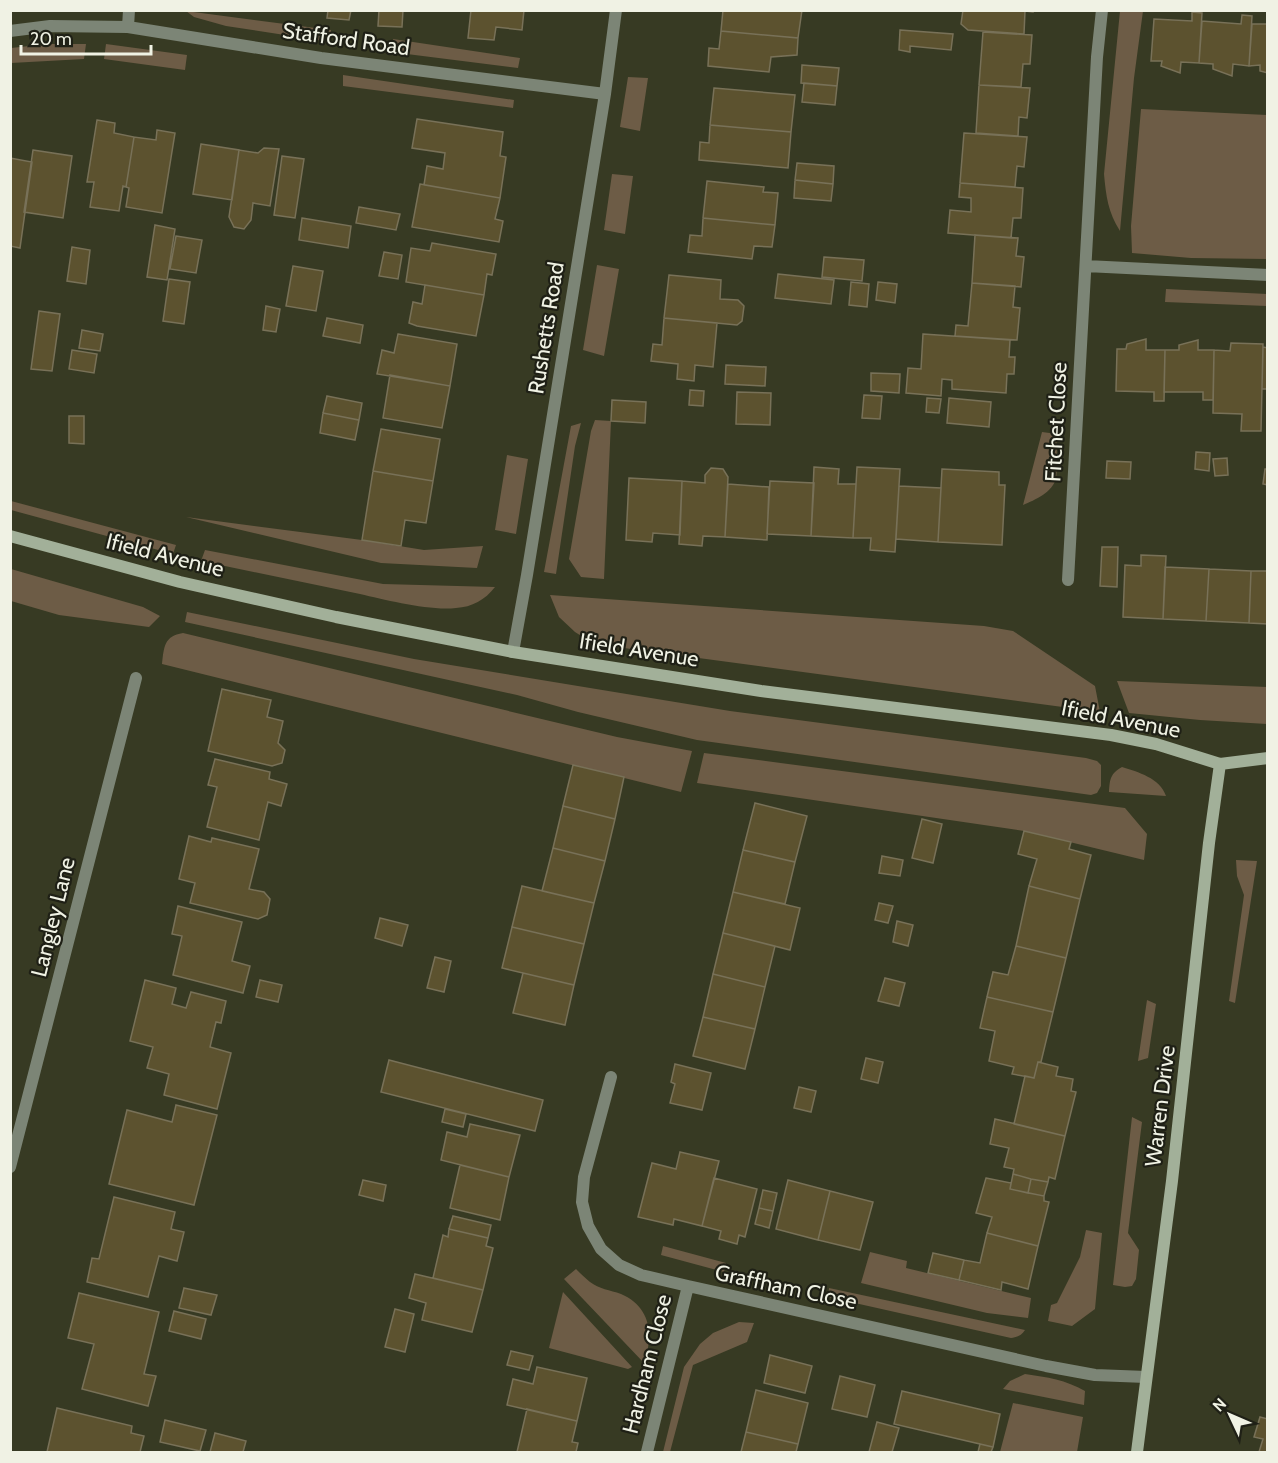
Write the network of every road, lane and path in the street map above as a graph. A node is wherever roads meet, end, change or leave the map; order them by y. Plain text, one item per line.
1 (129, 10) edge
2 (616, 10) edge
3 (1102, 10) edge
4 (128, 27) junction
5 (10, 31) edge
6 (605, 94) junction
7 (1086, 266) junction
8 (1268, 275) edge
9 (10, 536) edge
10 (1068, 580) dead end
11 (513, 652) junction
12 (136, 678) dead end
13 (1268, 758) edge
14 (1220, 764) junction
15 (611, 1077) dead end
16 (10, 1167) edge
17 (688, 1286) junction
18 (1146, 1377) junction
19 (647, 1452) edge
20 (1137, 1452) edge

1 - 4 street
2 - 6 street, Rushetts Road
3 - 7 street, Fitchet Close
4 - 5 street, Stafford Road
4 - 6 street, Stafford Road
6 - 11 street, Rushetts Road
7 - 8 street
7 - 10 street, Fitchet Close
9 - 11 street, Ifield Avenue
11 - 14 street, Ifield Avenue
12 - 16 street, Langley Lane
13 - 14 street, Ifield Avenue
14 - 18 street, Warren Drive
15 - 17 street, Graffham Close
17 - 18 street, Graffham Close
17 - 19 street, Hardham Close
18 - 20 street, Warren Drive

